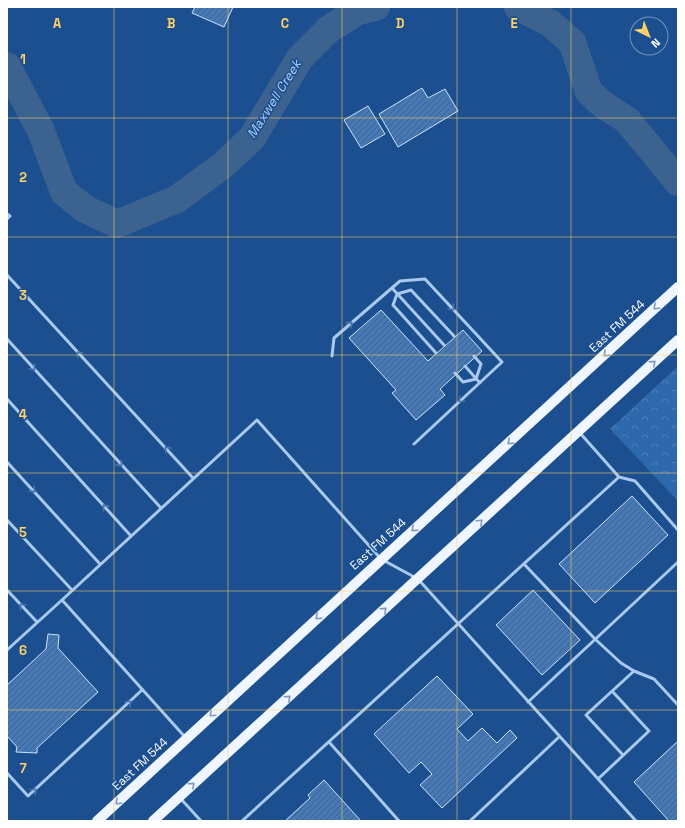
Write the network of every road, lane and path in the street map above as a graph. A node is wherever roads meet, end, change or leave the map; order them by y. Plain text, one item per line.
1 (7, 214) edge
2 (7, 219) edge
3 (7, 275) edge
4 (678, 287) edge
5 (392, 288) junction
6 (397, 294) junction
7 (454, 336) dead end
8 (7, 339) edge
9 (678, 340) edge
10 (444, 345) dead end
11 (436, 353) dead end
12 (332, 356) dead end
13 (474, 356) dead end
14 (464, 366) dead end
15 (455, 373) dead end
16 (476, 379) junction
17 (480, 383) junction
18 (7, 399) edge
19 (578, 431) junction
20 (414, 444) dead end
21 (7, 462) edge
22 (193, 478) junction
23 (619, 478) junction
24 (160, 508) junction
25 (7, 520) edge
26 (678, 530) edge
27 (131, 536) junction
28 (381, 559) junction
29 (678, 562) edge
30 (100, 564) junction
31 (524, 564) junction
32 (418, 579) junction
33 (7, 590) edge
34 (72, 590) junction
35 (62, 600) junction
36 (37, 622) junction
37 (458, 624) junction
38 (595, 640) junction
39 (7, 649) edge
40 (634, 671) junction
41 (142, 690) junction
42 (612, 691) junction
43 (676, 700) edge
44 (528, 702) junction
45 (678, 705) edge
46 (560, 737) junction
47 (186, 738) junction
48 (329, 742) junction
49 (623, 755) junction
50 (7, 773) edge
51 (598, 779) junction
52 (180, 797) junction
53 (97, 821) edge
54 (153, 821) edge
55 (201, 821) edge
56 (242, 821) edge
57 (399, 821) edge
58 (470, 821) edge
59 (636, 821) edge

1 - 2 lane
22 -> 3 lane
4 -> 28 main road, East FM 544
5 - 6 lane
12 -> 5 lane
5 -> 17 lane
6 - 7 lane
6 - 10 lane
6 - 11 lane
8 -> 24 lane
19 -> 9 main road
13 - 16 lane
14 - 16 lane
15 - 16 lane
16 - 17 lane
17 -> 20 lane
27 -> 18 lane
19 - 23 lane
32 -> 19 main road
21 -> 30 lane
22 - 24 lane
22 - 28 lane
23 - 26 lane
23 - 31 lane
24 - 27 lane
25 - 34 lane
27 - 30 lane
28 - 32 lane
28 -> 47 main road, East FM 544
29 - 38 lane
30 - 34 lane
31 - 37 lane
31 - 38 lane
32 - 37 lane
52 -> 32 main road
36 -> 33 lane
34 - 35 lane
35 - 36 lane
35 - 41 lane
36 - 39 lane
37 - 44 lane
37 - 48 lane
38 - 40 lane
38 - 44 lane
40 - 42 lane
40 - 43 lane
41 - 47 lane
50 -> 41 lane
42 - 49 lane
42 - 49 lane
43 - 45 lane
44 - 46 lane
46 - 51 lane
46 - 58 lane
47 -> 53 main road, East FM 544
48 - 56 lane
48 - 57 lane
49 - 51 lane
51 - 59 lane
52 - 54 main road
52 - 55 lane

